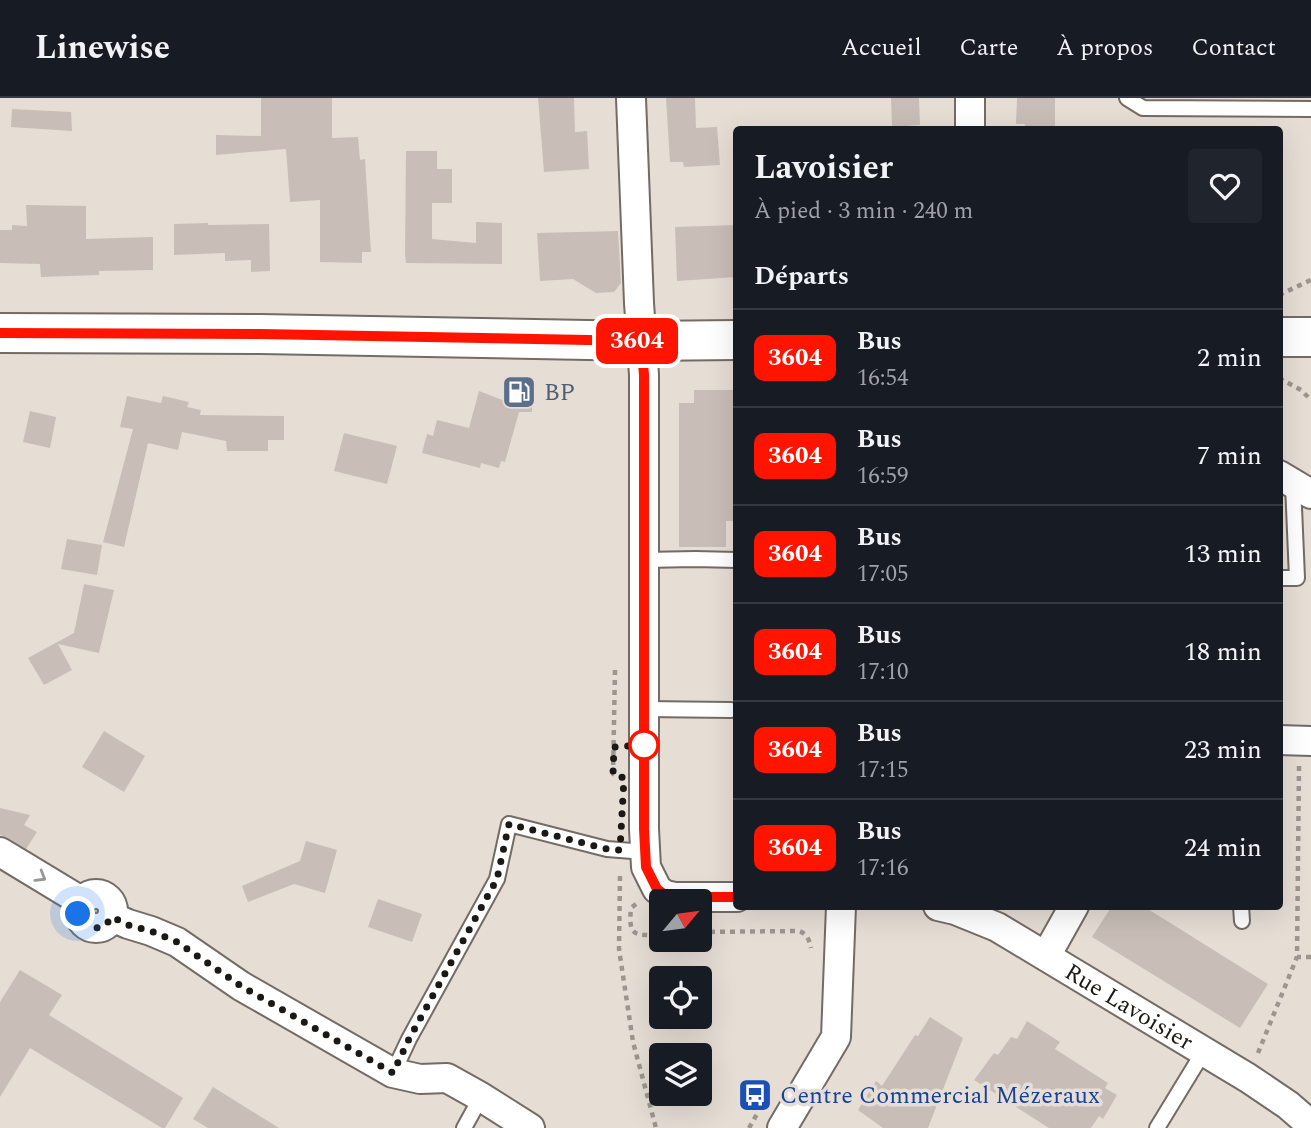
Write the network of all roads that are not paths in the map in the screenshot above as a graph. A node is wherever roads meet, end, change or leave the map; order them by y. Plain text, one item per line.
1 (631, 98) edge
2 (970, 98) edge
3 (1128, 98) edge
4 (1311, 109) edge
5 (970, 126) edge
6 (0, 332) edge
7 (1283, 337) edge
8 (1311, 337) edge
9 (733, 340) edge
10 (641, 341) junction
11 (1294, 485) edge
12 (733, 560) edge
13 (644, 561) junction
14 (1283, 578) edge
15 (644, 709) junction
16 (731, 710) dead end
17 (632, 851) junction
18 (0, 852) edge
19 (733, 897) edge
20 (841, 910) edge
21 (952, 910) edge
22 (1072, 910) edge
23 (1046, 956) junction
24 (1204, 1051) junction
25 (393, 1073) junction
26 (481, 1097) junction
27 (1311, 1125) edge
28 (464, 1128) edge
29 (530, 1128) edge
30 (782, 1128) edge
31 (1157, 1128) edge

1 - 10 street
2 - 5 street
3 - 4 lane
6 - 10 main road
7 - 8 main road
9 - 10 main road
10 - 13 street
11 - 14 lane
12 - 13 lane
13 - 15 street
15 - 16 lane
15 - 17 street
17 - 19 street
17 - 25 lane
18 -> 25 street
20 - 30 street
21 - 23 street, Rue Lavoisier
22 - 23 street
23 - 24 street, Rue Lavoisier
24 - 27 street, Rue Lavoisier
24 - 31 lane
25 - 26 street
26 - 28 lane
26 - 29 street

